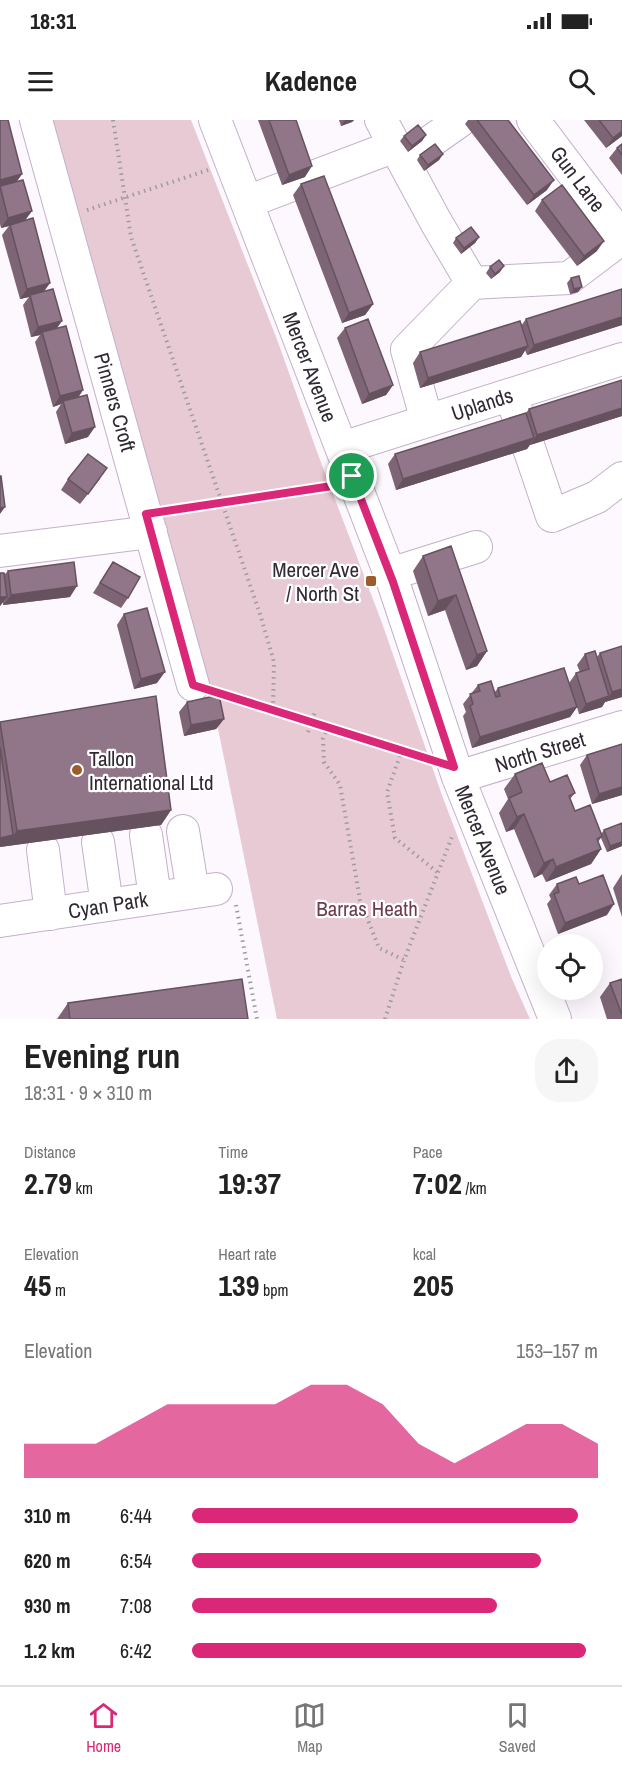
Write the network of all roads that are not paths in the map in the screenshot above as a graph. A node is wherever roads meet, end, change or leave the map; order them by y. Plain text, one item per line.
1 (36, 120) edge
2 (216, 120) edge
3 (461, 120) edge
4 (533, 120) edge
5 (393, 142) edge
6 (247, 202) junction
7 (622, 238) edge
8 (472, 283) junction
9 (622, 359) edge
10 (511, 394) junction
11 (427, 421) junction
12 (347, 462) junction
13 (622, 478) edge
14 (149, 523) junction
15 (476, 547) dead end
16 (0, 551) edge
17 (390, 574) junction
18 (193, 685) road end
19 (622, 727) edge
20 (456, 772) junction
21 (183, 831) dead end
22 (146, 835) dead end
23 (98, 842) dead end
24 (43, 850) dead end
25 (155, 897) junction
26 (107, 905) junction
27 (51, 914) junction
28 (0, 917) edge
29 (0, 921) edge
30 (555, 1019) edge

1 - 14 street, Pinners Croft
2 - 6 street, Mercer Avenue
3 - 5 street
4 - 7 street, Gun Lane
5 - 6 street
5 - 8 street
6 - 12 street, Mercer Avenue
7 - 8 street
8 - 11 street
9 - 10 street, Uplands
10 - 11 street, Uplands
10 - 13 street
11 - 12 street, Uplands
12 - 17 street, Mercer Avenue
14 - 16 street
14 - 18 street, Pinners Croft
15 - 17 street
17 - 20 street, Mercer Avenue
19 - 20 street, North Street
20 - 30 street, Mercer Avenue
21 - 25 street, Cyan Park
22 - 25 street
23 - 26 street
24 - 27 street
25 - 26 street, Cyan Park
26 - 27 street, Cyan Park
27 - 29 street, Cyan Park
28 - 29 street

